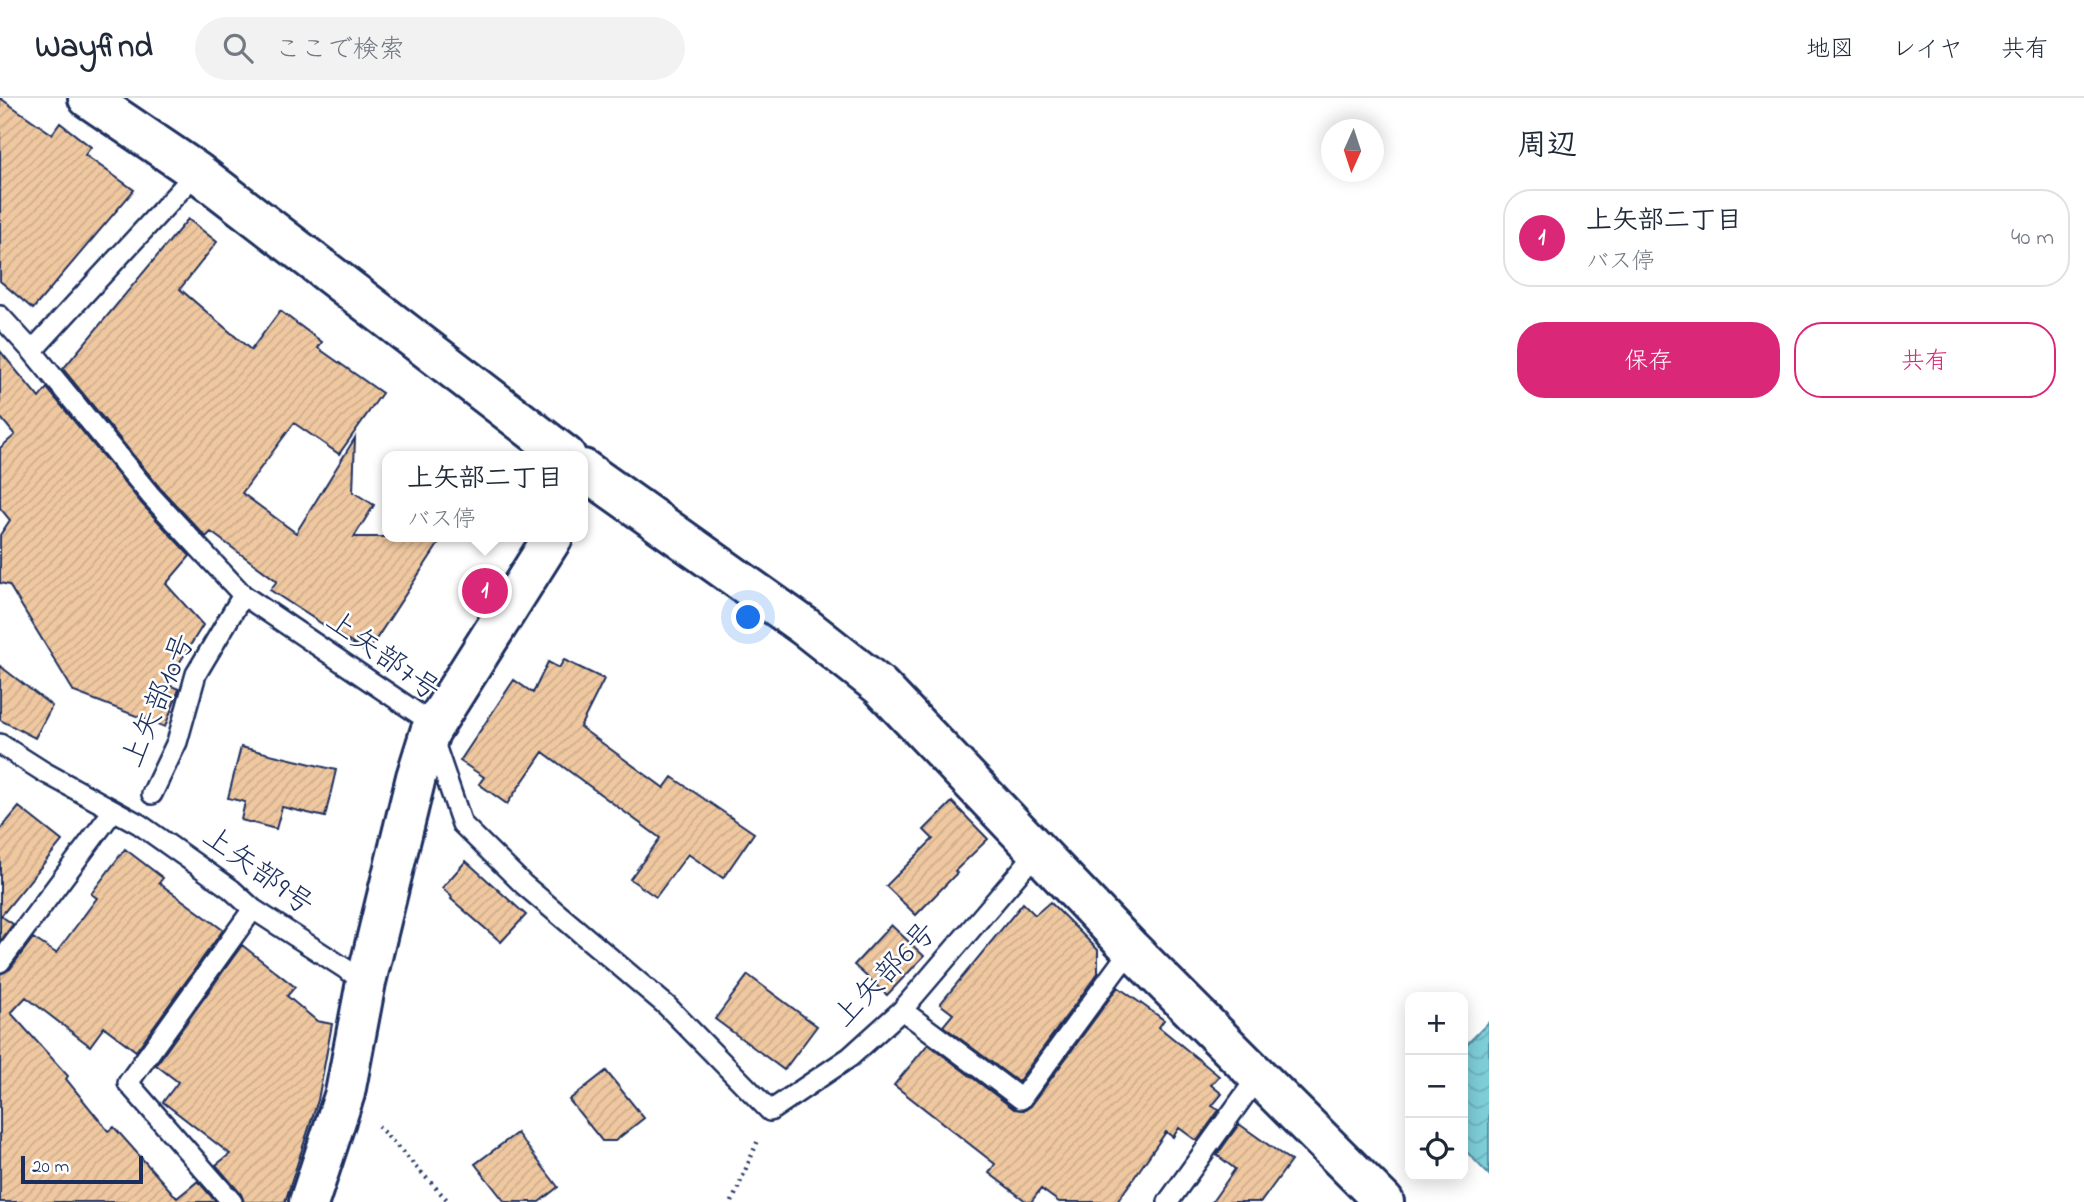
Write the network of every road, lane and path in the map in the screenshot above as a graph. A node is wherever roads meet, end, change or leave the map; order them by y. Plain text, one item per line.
1 (88, 98) edge
2 (197, 172) junction
3 (0, 316) edge
4 (32, 351) junction
5 (553, 451) edge
6 (588, 478) edge
7 (550, 542) edge
8 (243, 595) junction
9 (430, 732) junction
10 (0, 744) edge
11 (152, 794) dead end
12 (113, 811) junction
13 (1037, 852) junction
14 (253, 909) junction
15 (1131, 949) junction
16 (0, 962) edge
17 (366, 982) junction
18 (902, 1010) junction
19 (1259, 1075) junction
20 (345, 1093) junction
21 (770, 1111) junction
22 (232, 1202) edge
23 (309, 1202) edge
24 (449, 1202) edge
25 (732, 1202) edge
26 (1168, 1202) edge
27 (1384, 1202) edge

1 - 2 street
2 - 4 lane
2 - 5 street
3 - 4 lane, 上矢部7号
4 - 8 lane, 上矢部7号
6 - 13 street
7 - 9 street
8 - 9 lane, 上矢部7号
8 - 11 lane, 上矢部10号
9 - 17 street
9 - 21 lane, 上矢部7号
10 - 12 lane, 上矢部9号
12 - 14 lane, 上矢部9号
12 - 16 lane
13 - 15 street
13 - 18 lane, 上矢部6号
14 - 17 lane, 上矢部9号
14 - 22 lane
15 - 18 lane
15 - 19 street
17 - 20 street
18 - 21 lane, 上矢部6号
19 - 26 lane
19 - 27 street
20 - 23 street
20 - 24 path
21 - 25 path

